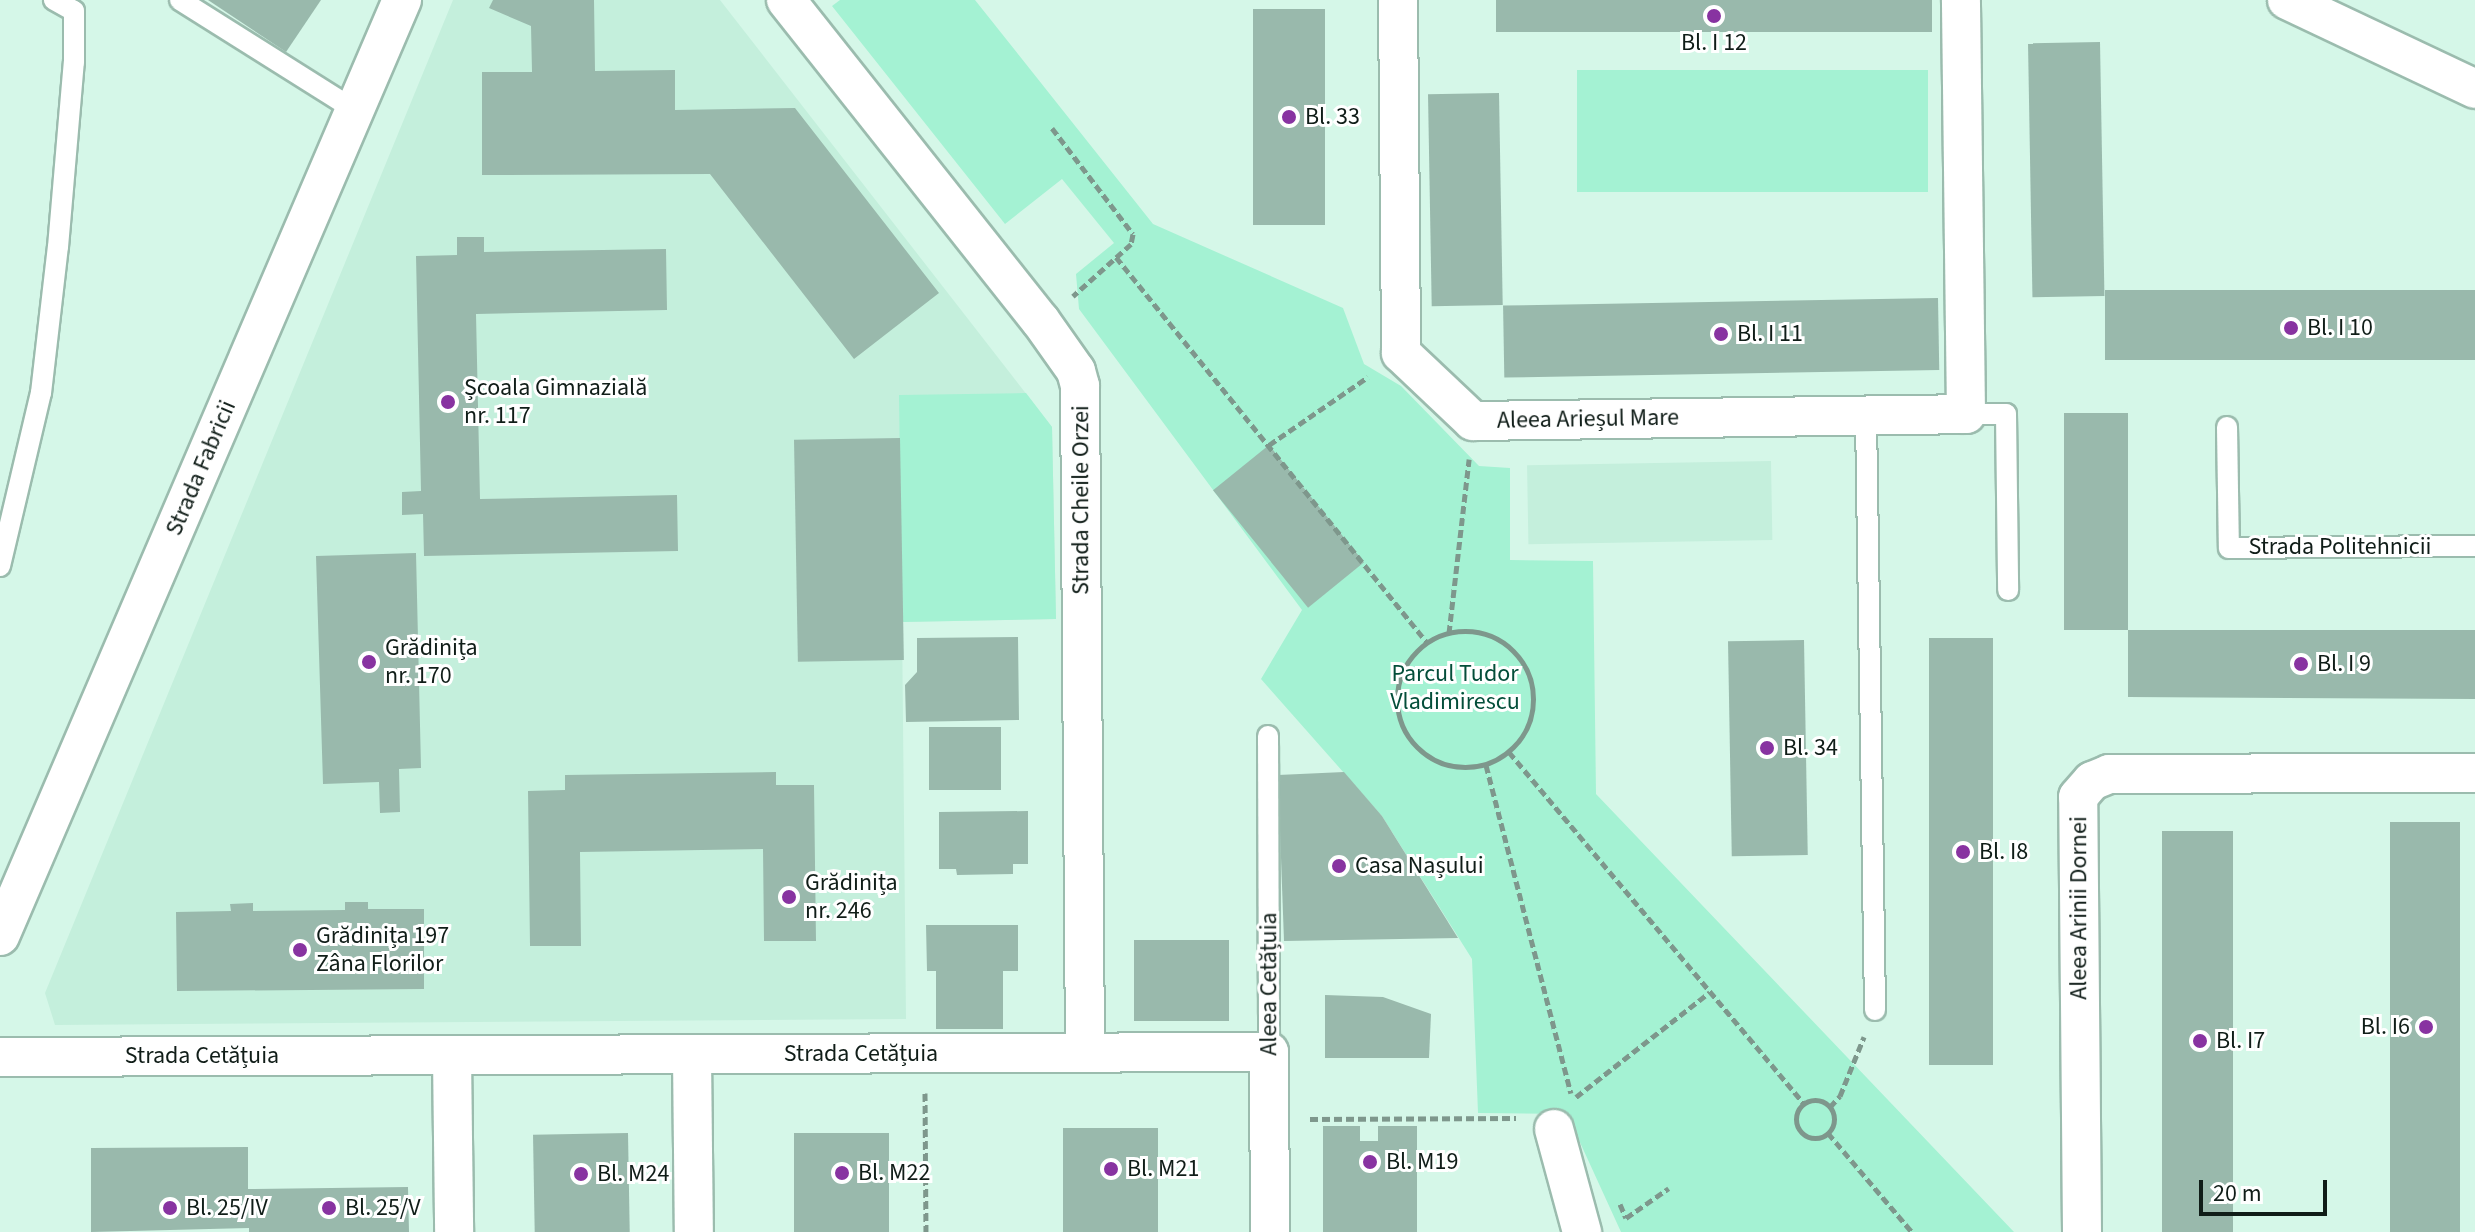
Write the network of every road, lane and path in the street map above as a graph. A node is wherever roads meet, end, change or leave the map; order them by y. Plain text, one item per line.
1 (54, 0) edge
2 (180, 0) edge
3 (402, 0) edge
4 (786, 0) edge
5 (1398, 0) edge
6 (1961, 0) edge
7 (2287, 0) edge
8 (2475, 89) edge
9 (355, 110) junction
10 (1052, 128) dead end
11 (1116, 257) junction
12 (1040, 320) junction
13 (1401, 353) junction
14 (1966, 414) junction
15 (1866, 416) junction
16 (1473, 421) junction
17 (2227, 427) dead end
18 (1269, 445) junction
19 (2475, 546) edge
20 (0, 566) edge
21 (2008, 590) dead end
22 (1449, 633) junction
23 (1427, 643) junction
24 (1268, 736) dead end
25 (1509, 752) junction
26 (1486, 765) junction
27 (2475, 773) edge
28 (0, 936) edge
29 (1711, 992) junction
30 (1875, 1010) joint
31 (1269, 1052) junction
32 (925, 1053) junction
33 (1085, 1053) junction
34 (692, 1055) junction
35 (452, 1056) junction
36 (0, 1057) edge
37 (1804, 1104) junction
38 (1830, 1107) junction
39 (1269, 1119) junction
40 (1543, 1124) joint
41 (1828, 1133) junction
42 (1669, 1188) dead end
43 (1619, 1203) dead end
44 (454, 1232) edge
45 (694, 1232) edge
46 (926, 1232) edge
47 (1270, 1232) edge
48 (1582, 1232) edge
49 (1912, 1232) edge
50 (2082, 1232) edge

1 - 20 lane
2 - 9 lane
3 - 9 street, Strada Fabricii
4 - 12 street, Strada Cheile Orzei
5 - 13 street
6 - 14 street
7 - 8 street
9 - 28 street, Strada Fabricii
10 - 11 path
11 - 12 path
11 - 18 path
12 - 33 street, Strada Cheile Orzei
13 - 16 street, Aleea Arieșul Mare
13 - 18 path
14 - 15 street, Aleea Arieșul Mare
14 - 21 lane
15 - 16 street, Aleea Arieșul Mare
15 - 30 lane
16 - 22 path
17 - 19 lane, Strada Politehnicii
18 - 23 path
22 - 23 path
22 - 25 path
23 - 26 path
24 - 31 lane, Aleea Cetățuia
25 - 26 path
25 - 29 path
26 - 29 path
27 - 50 street, Aleea Arinii Dornei
29 - 37 path
30 - 38 path
31 - 33 street, Strada Cetățuia
31 - 39 street, Aleea Cetățuia
32 - 33 street, Strada Cetățuia
32 - 34 street, Strada Cetățuia
32 - 46 path
34 - 35 street, Strada Cetățuia
34 - 45 street
35 - 36 street, Strada Cetățuia
35 - 44 street
37 - 38 path
37 - 41 path
38 - 41 path
39 - 40 path
39 - 47 street, Aleea Cetățuia
40 - 48 street
41 - 49 path
42 - 43 path

